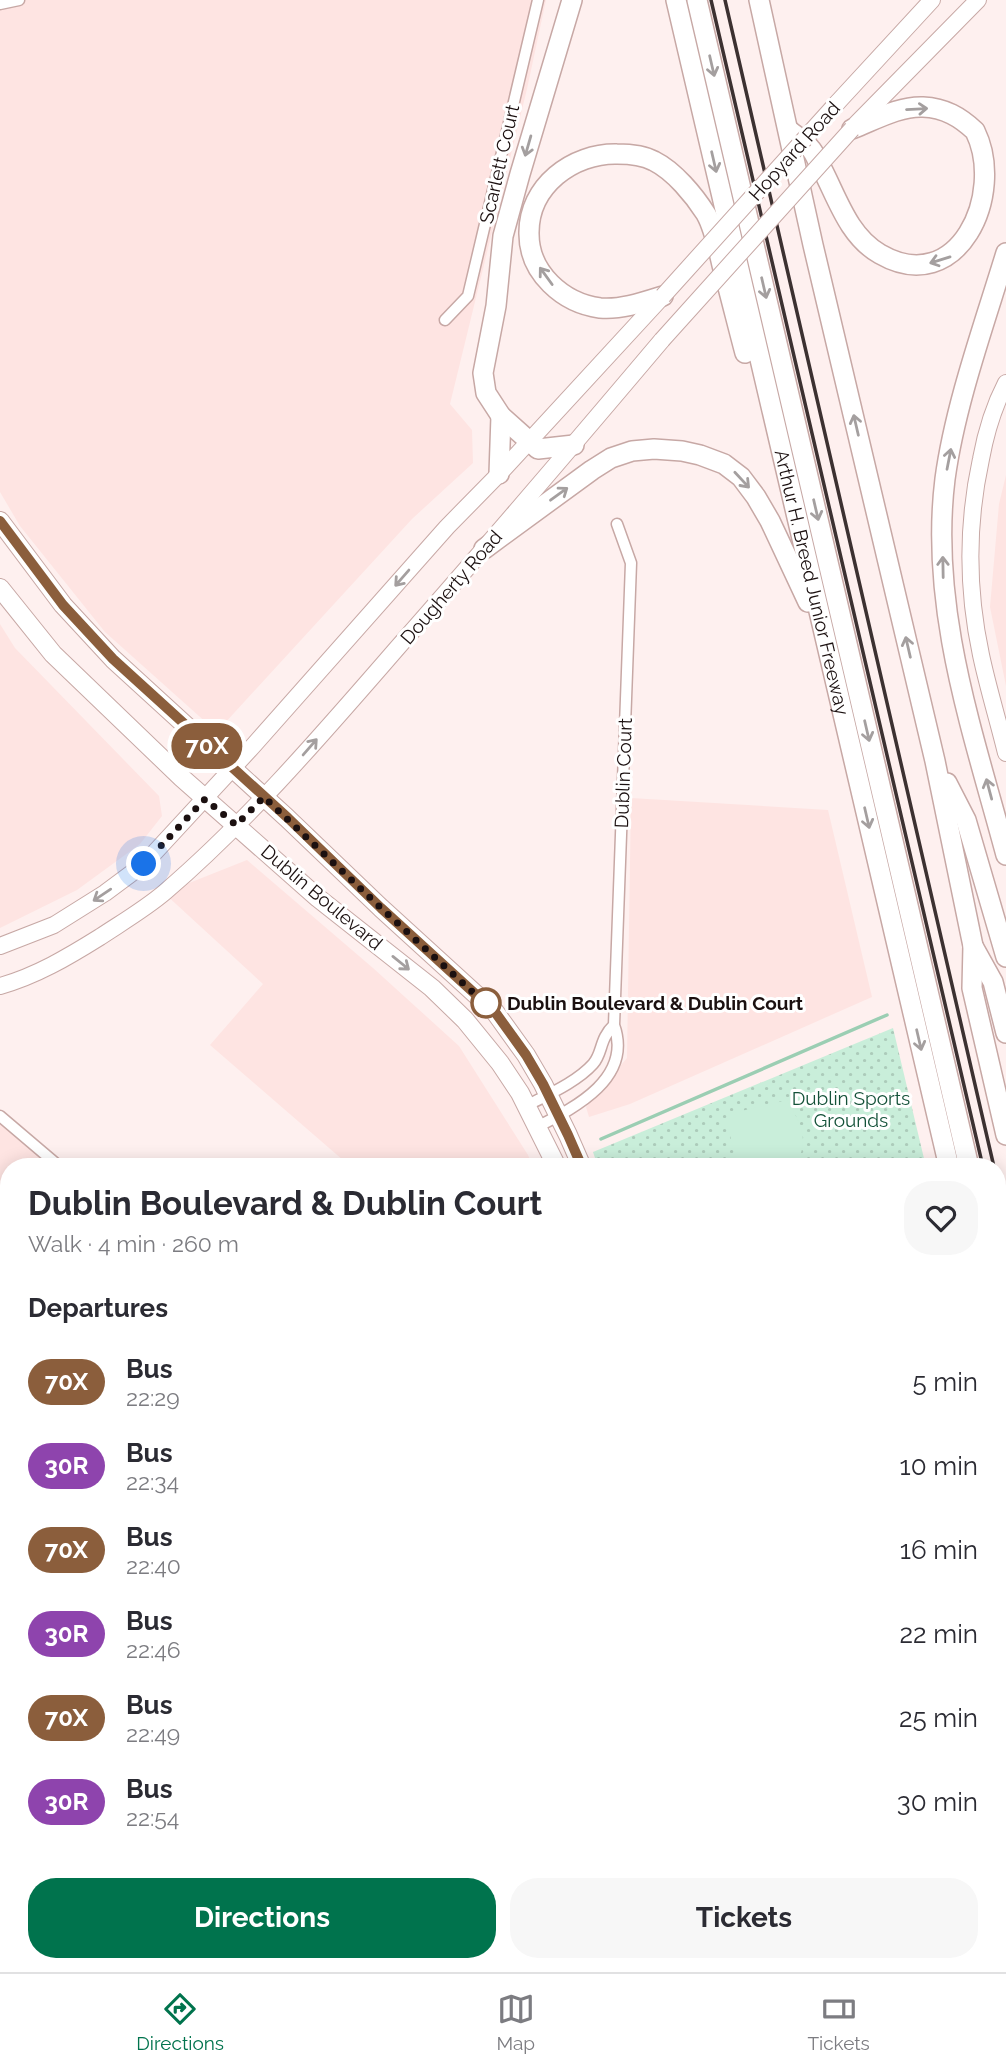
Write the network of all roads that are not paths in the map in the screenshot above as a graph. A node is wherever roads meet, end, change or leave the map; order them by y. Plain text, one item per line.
1 (19, 0) edge
2 (538, 0) edge
3 (572, 0) edge
4 (676, 0) edge
5 (697, 0) edge
6 (759, 0) edge
7 (932, 0) edge
8 (978, 0) edge
9 (0, 4) edge
10 (787, 128) junction
11 (852, 129) junction
12 (1006, 253) edge
13 (657, 300) junction
14 (445, 320) dead end
15 (1006, 383) edge
16 (501, 416) junction
17 (529, 441) junction
18 (574, 444) junction
19 (499, 474) junction
20 (0, 521) edge
21 (617, 524) dead end
22 (801, 537) junction
23 (484, 549) junction
24 (0, 588) edge
25 (820, 620) junction
26 (1006, 753) edge
27 (935, 761) junction
28 (232, 769) junction
29 (264, 797) junction
30 (205, 799) junction
31 (236, 825) junction
32 (1006, 855) edge
33 (0, 946) edge
34 (973, 946) junction
35 (1006, 957) edge
36 (0, 986) edge
37 (614, 1025) junction
38 (1006, 1033) edge
39 (548, 1094) junction
40 (526, 1106) junction
41 (0, 1116) edge
42 (559, 1116) junction
43 (537, 1127) junction
44 (1006, 1135) edge
45 (49, 1158) edge
46 (552, 1158) edge
47 (578, 1158) edge
48 (947, 1158) edge
49 (967, 1158) edge

1 - 9 street
2 - 14 street, Scarlett Court
3 -> 16 highway
4 -> 22 highway, Arthur H. Breed Junior Freeway
5 -> 49 highway
6 - 10 highway
7 - 13 main road, Hopyard Road, bridge
8 - 11 main road, Hopyard Road
11 -> 10 highway
27 -> 10 highway
11 - 18 main road, Dougherty Road, bridge
32 -> 12 highway
13 - 17 main road
13 -> 22 highway
15 - 26 main road
16 - 17 highway
16 - 19 highway
17 - 18 highway
17 - 19 main road
18 - 23 main road, Dougherty Road
19 -> 28 main road
20 - 28 main road, Dublin Boulevard
21 - 37 street, Dublin Court
22 - 25 highway, Arthur H. Breed Junior Freeway
23 -> 25 highway
29 -> 23 main road, Dougherty Road
24 - 30 main road, Dublin Boulevard
25 -> 48 highway, Arthur H. Breed Junior Freeway
27 - 34 highway
27 - 35 highway
28 - 29 main road, Dublin Boulevard
28 - 30 main road
29 - 31 main road, Dougherty Road
29 - 39 main road, Dublin Boulevard
30 - 31 main road, Dublin Boulevard
30 -> 33 main road
31 - 36 main road, Dougherty Road
31 -> 40 main road, Dublin Boulevard
34 - 38 highway
34 - 44 highway
37 - 39 street, Dublin Court
37 - 42 street, Dublin Court
39 - 40 street, Dublin Court
39 - 42 main road, Dublin Boulevard
40 - 43 main road, Dublin Boulevard
41 - 45 street
42 - 43 street, Dublin Court
42 - 47 main road, Dublin Boulevard
43 - 46 main road, Dublin Boulevard

